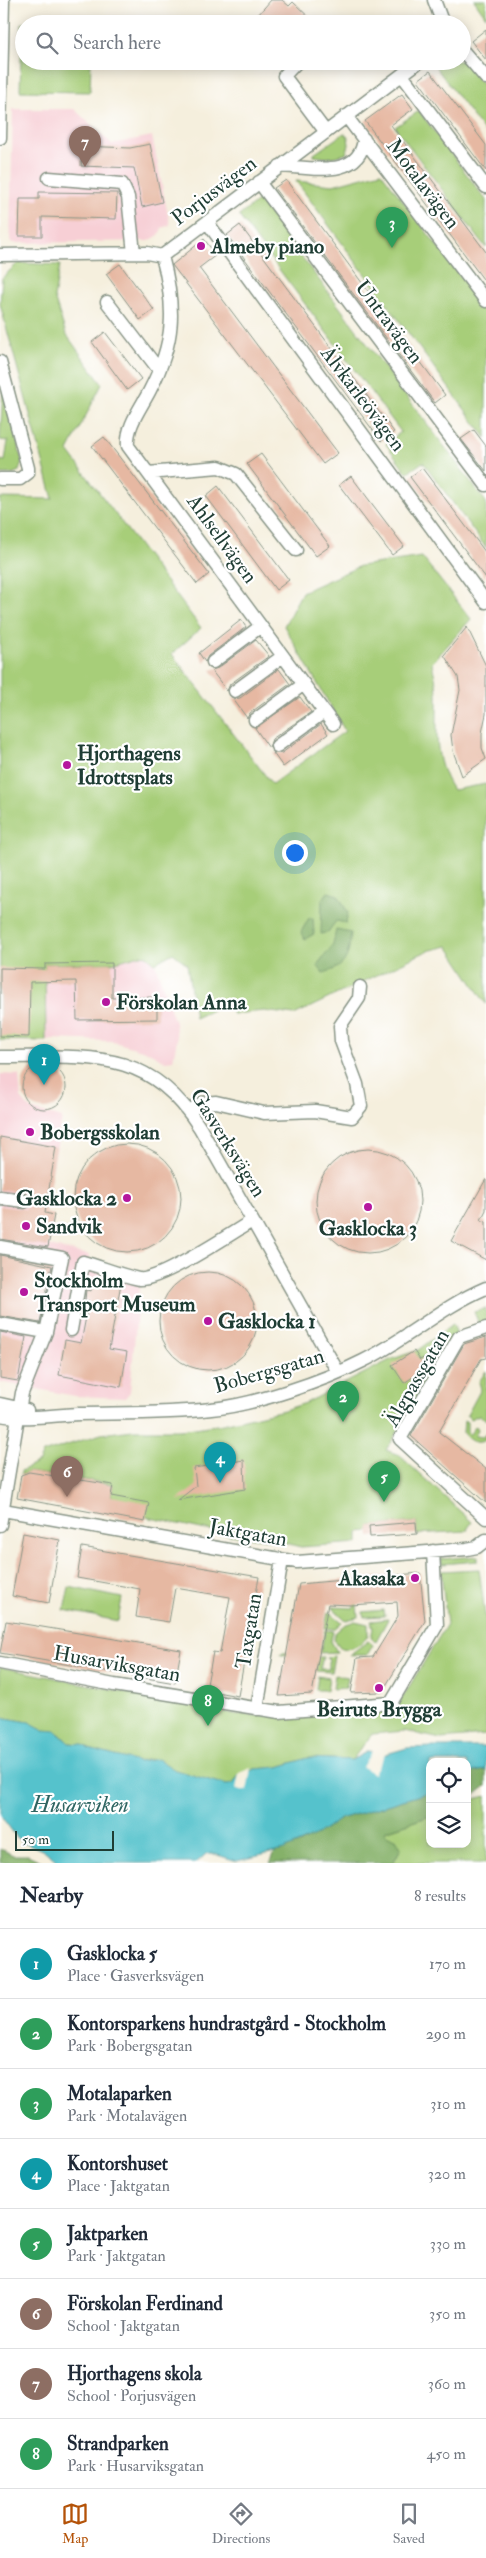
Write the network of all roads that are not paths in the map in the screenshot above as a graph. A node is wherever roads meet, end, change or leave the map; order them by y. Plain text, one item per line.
1 (3, 0) edge
2 (434, 0) edge
3 (440, 15) edge
4 (1, 58) edge
5 (471, 60) edge
6 (290, 70) edge
7 (408, 70) edge
8 (402, 75) junction
9 (486, 78) edge
10 (346, 116) junction
11 (325, 131) junction
12 (0, 138) edge
13 (364, 139) junction
14 (280, 166) junction
15 (49, 178) dead end
16 (259, 182) junction
17 (486, 187) edge
18 (206, 222) junction
19 (134, 253) junction
20 (0, 255) edge
21 (162, 256) junction
22 (486, 301) edge
23 (107, 302) dead end
24 (0, 368) edge
25 (159, 370) junction
26 (148, 473) junction
27 (0, 479) edge
28 (486, 485) edge
29 (296, 550) dead end
30 (486, 602) edge
31 (261, 626) junction
32 (283, 656) junction
33 (213, 662) dead end
34 (304, 684) junction
35 (235, 691) dead end
36 (324, 712) junction
37 (255, 720) dead end
38 (333, 724) dead end
39 (277, 746) dead end
40 (360, 987) dead end
41 (0, 1056) edge
42 (189, 1111) junction
43 (0, 1198) edge
44 (25, 1202) dead end
45 (252, 1221) junction
46 (0, 1247) edge
47 (486, 1288) edge
48 (0, 1324) edge
49 (486, 1328) edge
50 (72, 1330) dead end
51 (46, 1332) junction
52 (338, 1372) junction
53 (0, 1404) edge
54 (19, 1413) junction
55 (0, 1415) edge
56 (3, 1510) junction
57 (486, 1518) edge
58 (0, 1525) edge
59 (485, 1542) edge
60 (433, 1552) junction
61 (282, 1560) junction
62 (0, 1663) edge
63 (257, 1709) junction

1 - 4 street
2 - 3 street
4 - 12 street
5 - 9 street
6 - 11 street
7 - 8 street, Porjusvägen
8 - 10 street, Porjusvägen
8 - 17 street
10 - 11 street, Porjusvägen
10 - 13 street, Motalavägen
11 - 14 street, Porjusvägen
13 - 14 street
13 - 22 street, Motalavägen
14 - 16 street, Porjusvägen
15 - 19 street
16 - 18 street, Porjusvägen
16 - 28 street, Untravägen
18 - 21 street, Porjusvägen
18 - 30 street, Älvkarleövägen
19 - 20 street
19 - 21 street
21 - 25 street, Ahlsellvägen
23 - 25 street
24 - 27 street
25 - 26 street, Ahlsellvägen
26 - 29 street
26 - 31 street, Ahlsellvägen
31 - 32 street, Ahlsellvägen
31 - 33 street
32 - 34 street, Ahlsellvägen
32 - 35 street
34 - 36 street, Ahlsellvägen
34 - 37 street
36 - 38 street, Ahlsellvägen
36 - 39 street
40 - 42 street
41 - 42 street, Gasverksvägen
42 - 45 street, Gasverksvägen
43 - 44 street
45 - 50 street
45 - 52 street, Gasverksvägen
46 - 51 street
47 - 52 street, Bobergsgatan
48 - 51 street
49 - 57 street, Älgpassgatan
51 - 54 street
52 - 54 street, Bobergsgatan
53 - 54 street, Bobergsgatan
54 - 55 street, Bobergsgatan
54 - 56 street
56 - 58 street
56 - 61 street, Jaktgatan
59 - 60 street, Jaktgatan
60 - 61 street, Jaktgatan
60 - 63 street, Husarviksgatan
61 - 63 street, Taxgatan
62 - 63 street, Husarviksgatan

